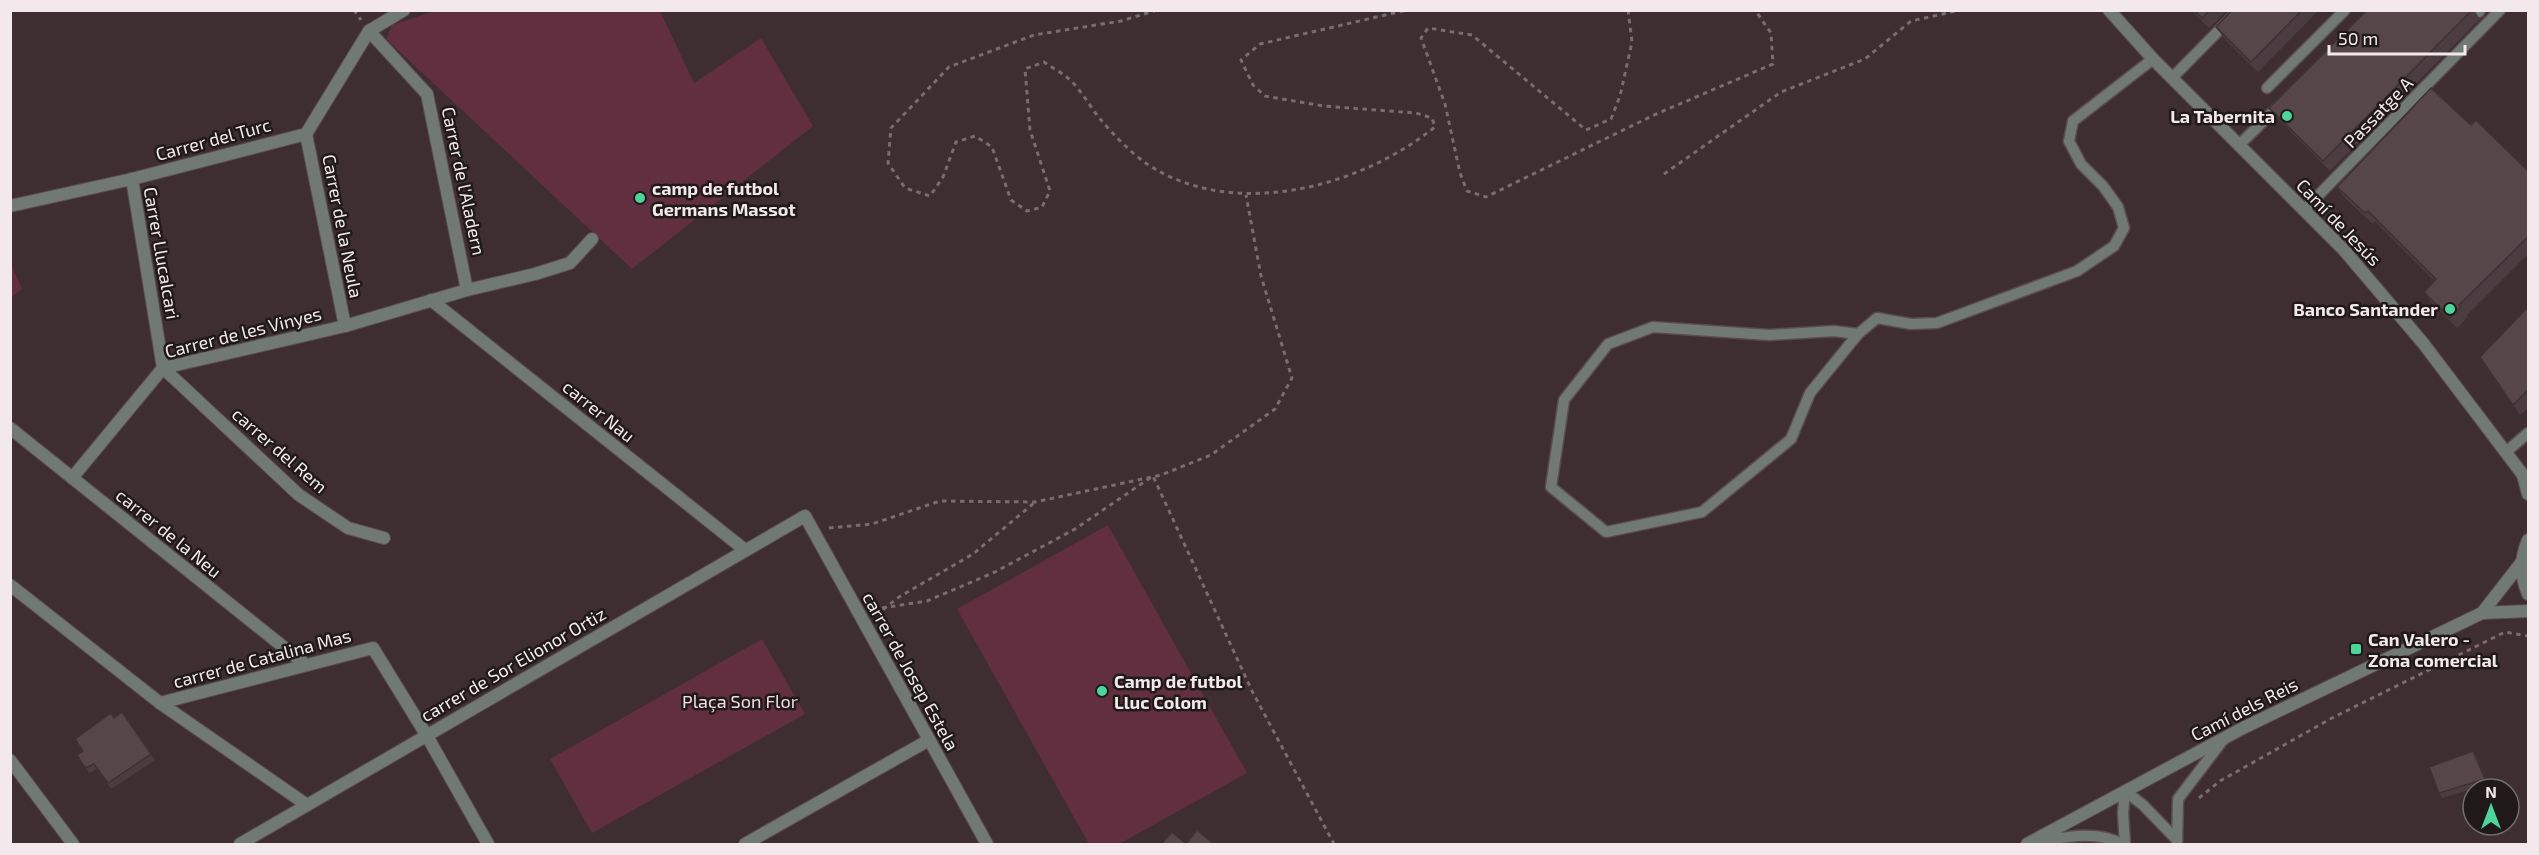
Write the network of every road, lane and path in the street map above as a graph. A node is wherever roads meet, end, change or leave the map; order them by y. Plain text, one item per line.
1 (404, 10) edge
2 (1156, 10) edge
3 (1407, 10) edge
4 (1628, 10) edge
5 (1755, 10) edge
6 (1960, 10) edge
7 (2239, 10) edge
8 (2345, 10) edge
9 (2500, 10) edge
10 (2115, 13) edge
11 (369, 31) junction
12 (2153, 59) junction
13 (2172, 78) junction
14 (2267, 88) dead end
15 (2290, 95) edge
16 (306, 134) junction
17 (2239, 145) junction
18 (1664, 174) dead end
19 (132, 179) junction
20 (1246, 194) junction
21 (10, 206) edge
22 (2304, 210) junction
23 (592, 239) dead end
24 (467, 290) junction
25 (431, 300) junction
26 (345, 326) junction
27 (1858, 334) junction
28 (163, 368) junction
29 (10, 428) edge
30 (2529, 433) edge
31 (2506, 452) junction
32 (1153, 476) junction
33 (2526, 477) edge
34 (72, 478) junction
35 (2529, 494) edge
36 (1035, 502) junction
37 (805, 516) joint
38 (813, 530) junction
39 (384, 538) dead end
40 (2529, 540) edge
41 (745, 550) junction
42 (2521, 564) junction
43 (10, 585) edge
44 (2529, 594) edge
45 (882, 608) junction
46 (2529, 611) edge
47 (2482, 613) junction
48 (866, 626) junction
49 (2529, 636) edge
50 (306, 665) junction
51 (160, 703) junction
52 (427, 736) junction
53 (2225, 738) junction
54 (929, 740) junction
55 (10, 760) edge
56 (2125, 791) junction
57 (307, 805) junction
58 (2176, 816) junction
59 (2177, 842) edge
60 (73, 844) edge
61 (240, 844) edge
62 (488, 844) edge
63 (745, 844) edge
64 (987, 844) edge
65 (1334, 844) edge
66 (2029, 844) edge
67 (2123, 844) edge

1 - 11 street
2 - 20 path
3 - 20 path
4 - 5 path
6 - 18 path
7 - 13 lane
8 - 14 lane
9 - 22 lane, Passatge A
10 - 12 street, Camí de Jesús
11 - 16 street
11 - 24 street, Carrer de l'Aladern
12 - 13 street, Camí de Jesús
12 - 27 lane
13 - 17 street, Camí de Jesús
15 - 17 lane
16 - 19 street, Carrer del Turc
16 - 26 street, Carrer de la Neula
17 - 22 street, Camí de Jesús
19 - 21 street, Carrer del Turc
19 - 28 street, Carrer Llucalcari
20 - 32 path
22 - 31 street, Camí de Jesús
23 - 24 street
24 - 25 street, Carrer de les Vinyes
25 - 26 street, Carrer de les Vinyes
25 - 41 street, carrer Nau
26 - 28 street, Carrer de les Vinyes
27 - 27 lane
28 - 34 street, Carrer de les Vinyes
28 - 39 street, carrer del Rem
29 - 34 street, carrer de la Neu
30 - 31 lane
31 - 33 street, Camí de Jesús
32 - 36 path
32 - 45 path
32 - 65 path
33 - 35 street, Camí de Jesús
34 - 50 street, carrer de la Neu
36 - 38 path
36 - 45 path
37 - 38 street, carrer de Josep Estela
37 - 41 street, carrer de Sor Elionor Ortiz
38 - 48 street, carrer de Josep Estela
40 - 42 street
41 - 52 street, carrer de Sor Elionor Ortiz
42 - 44 street
42 - 47 street
43 - 51 street
45 - 48 path
46 - 47 street
47 - 53 street, Camí dels Reis
48 - 54 street, carrer de Josep Estela
49 - 58 path
50 - 51 street, carrer de Catalina Mas
50 - 52 street, carrer de Catalina Mas
51 - 57 street
52 - 57 street, carrer de Sor Elionor Ortiz
52 - 62 street
53 - 56 street, Camí dels Reis
53 - 58 lane
54 - 63 street
54 - 64 street, carrer de Josep Estela
55 - 60 street
56 - 59 lane
56 - 66 street, Camí dels Reis
56 - 67 lane
57 - 61 street, carrer de Sor Elionor Ortiz
58 - 59 lane
66 - 67 lane

